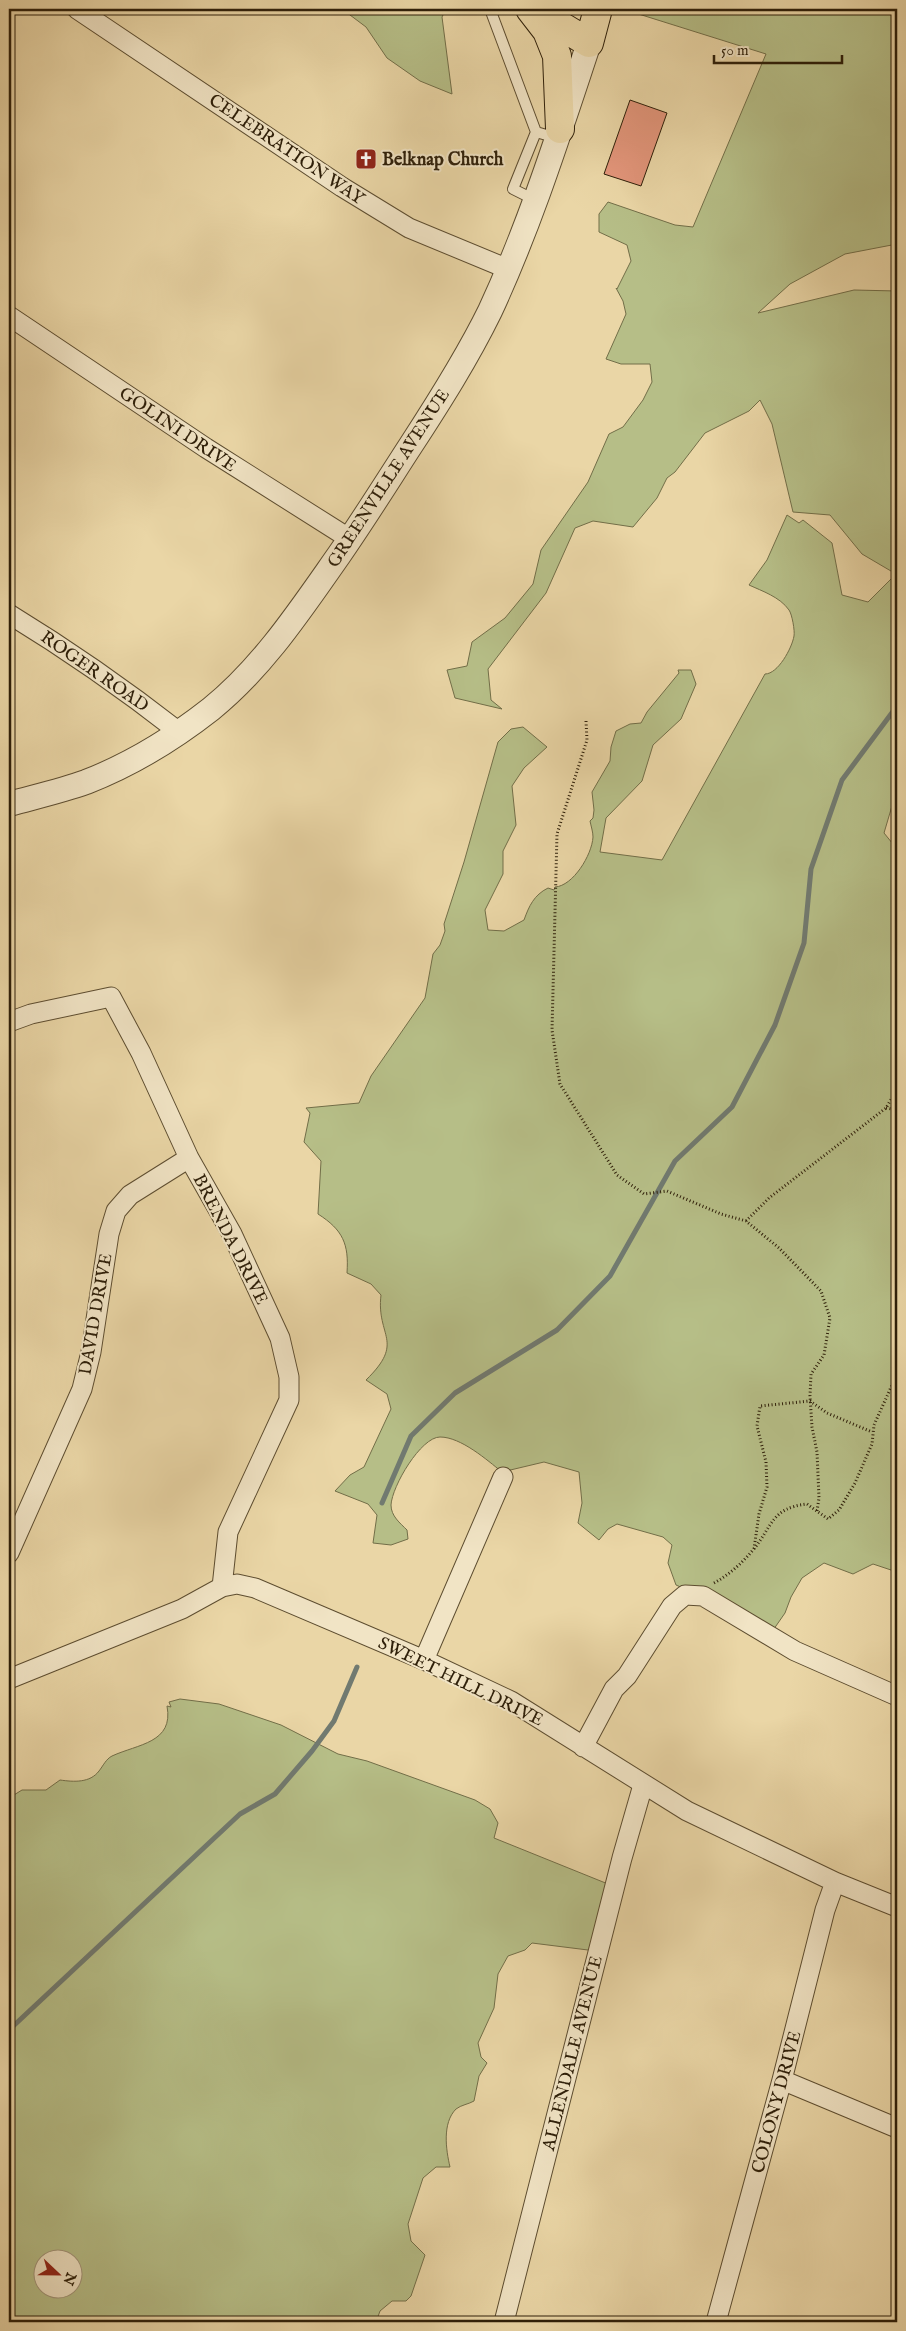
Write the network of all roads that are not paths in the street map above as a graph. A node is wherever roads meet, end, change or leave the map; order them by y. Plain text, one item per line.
1 (78, 9) edge
2 (490, 9) edge
3 (530, 9) edge
4 (538, 9) edge
5 (591, 20) edge
6 (551, 133) junction
7 (508, 268) junction
8 (9, 316) edge
9 (350, 539) junction
10 (9, 614) edge
11 (178, 732) junction
12 (9, 804) edge
13 (9, 1022) edge
14 (189, 1158) junction
15 (503, 1477) dead end
16 (9, 1553) edge
17 (222, 1587) junction
18 (424, 1660) junction
19 (9, 1679) edge
20 (897, 1696) edge
21 (583, 1746) junction
22 (643, 1785) junction
23 (836, 1882) junction
24 (897, 1907) edge
25 (782, 2080) junction
26 (897, 2128) edge
27 (504, 2322) edge
28 (716, 2322) edge

1 - 7 street, CELEBRATION WAY
2 - 6 lane
3 - 6 main road
4 - 5 main road
5 - 6 street, GREENVILLE AVENUE
6 - 7 street, GREENVILLE AVENUE
7 - 9 street, GREENVILLE AVENUE
8 - 9 street, GOLINI DRIVE
9 - 11 street, GREENVILLE AVENUE
10 - 11 street, ROGER ROAD
11 - 12 street, GREENVILLE AVENUE
13 - 14 street, BRENDA DRIVE
14 - 16 street, DAVID DRIVE
14 - 17 street, BRENDA DRIVE
15 - 18 street
17 - 18 street, SWEET HILL DRIVE
17 - 19 street, SWEET HILL DRIVE
18 - 21 street, SWEET HILL DRIVE
20 - 21 street
21 - 22 street, SWEET HILL DRIVE
22 - 23 street, SWEET HILL DRIVE
22 - 27 street, ALLENDALE AVENUE
23 - 24 street, SWEET HILL DRIVE
23 - 25 street, COLONY DRIVE
25 - 26 street
25 - 28 street, COLONY DRIVE

